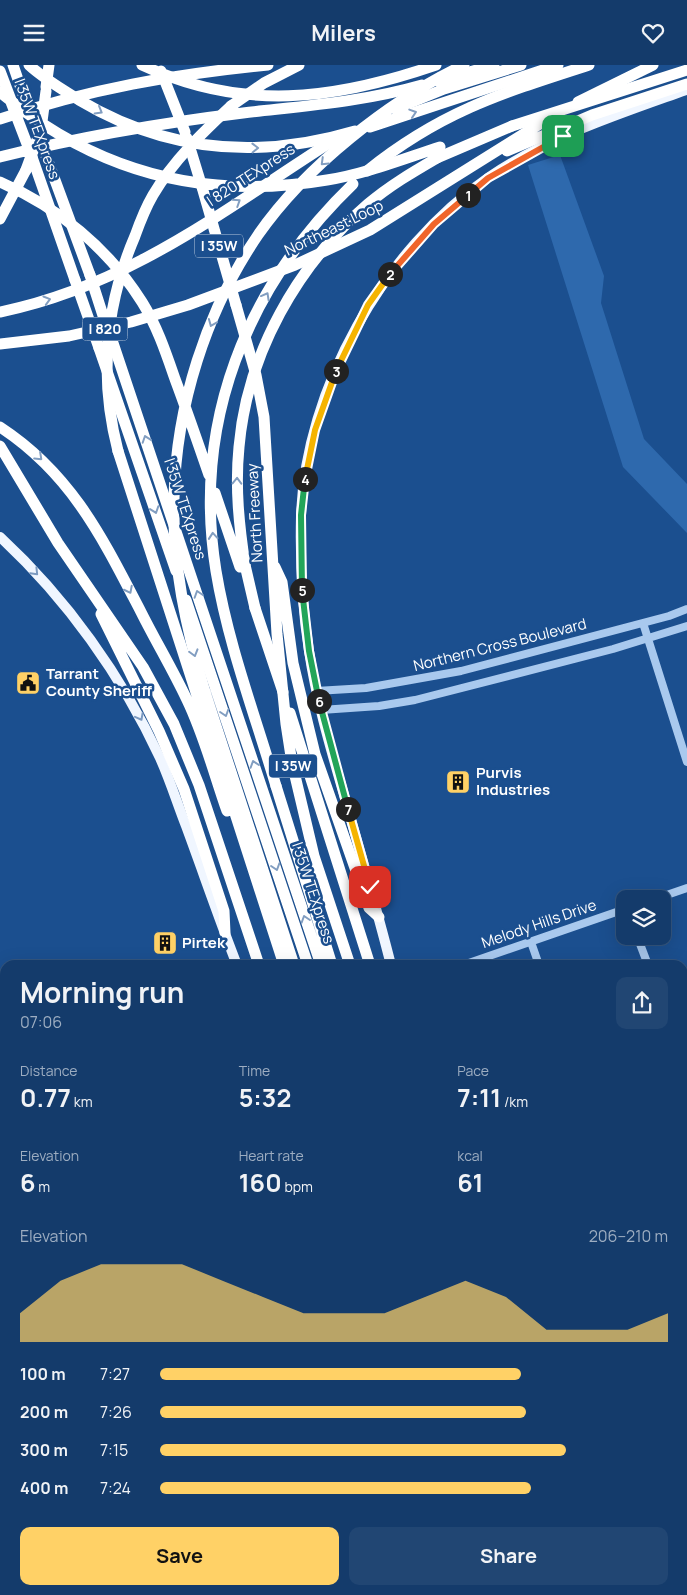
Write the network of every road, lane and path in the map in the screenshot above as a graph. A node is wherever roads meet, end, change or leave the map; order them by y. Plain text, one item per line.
1 (13, 65) edge
2 (29, 65) edge
3 (43, 65) edge
4 (49, 65) edge
5 (142, 65) edge
6 (159, 65) edge
7 (268, 65) edge
8 (299, 65) edge
9 (436, 65) edge
10 (464, 65) edge
11 (494, 65) edge
12 (521, 65) edge
13 (558, 65) edge
14 (589, 65) edge
15 (653, 65) edge
16 (0, 71) edge
17 (687, 71) edge
18 (687, 84) edge
19 (687, 89) edge
20 (46, 91) junction
21 (0, 92) edge
22 (3, 117) edge
23 (512, 126) junction
24 (0, 157) edge
25 (480, 162) junction
26 (0, 182) edge
27 (0, 219) edge
28 (0, 312) edge
29 (0, 344) edge
30 (0, 427) edge
31 (0, 446) edge
32 (0, 537) edge
33 (272, 561) junction
34 (98, 602) junction
35 (254, 607) junction
36 (687, 609) edge
37 (643, 623) junction
38 (687, 626) edge
39 (648, 639) junction
40 (498, 661) junction
41 (501, 678) junction
42 (316, 691) junction
43 (321, 709) junction
44 (687, 762) edge
45 (255, 877) junction
46 (687, 888) edge
47 (671, 894) edge
48 (616, 912) edge
49 (379, 917) junction
50 (225, 933) junction
51 (531, 942) junction
52 (640, 945) edge
53 (234, 960) edge
54 (257, 960) edge
55 (282, 960) edge
56 (292, 960) edge
57 (306, 960) edge
58 (318, 960) edge
59 (330, 960) edge
60 (348, 960) edge
61 (368, 960) edge
62 (391, 960) edge
63 (478, 960) edge
64 (537, 960) edge
65 (646, 960) edge

58 -> 1 highway, I 35W TEXpress, bridge
2 -> 13 highway, bridge
3 - 20 highway, bridge
4 - 20 highway
5 - 9 highway, bridge
6 - 33 highway, North Freeway / I 35W, bridge
7 - 22 highway
8 - 45 highway, bridge
10 -> 56 highway, bridge
11 - 24 highway
28 -> 12 highway, I 820 TEXpress
59 -> 14 highway, bridge
15 - 25 highway, Northeast Loop / I 820
16 -> 57 highway, I 35W TEXpress, bridge
17 - 23 highway, bridge
18 - 25 highway
19 - 42 main road
20 - 27 highway, bridge
21 - 23 highway, bridge
35 -> 23 highway, bridge
25 - 29 highway, Northeast Loop / I 820
26 - 35 highway, bridge
30 -> 45 highway
31 - 34 highway
32 -> 50 main road
33 - 49 highway
33 - 60 highway, North Freeway / I 35W
34 - 50 highway
34 - 54 highway
35 - 61 highway, bridge
36 - 37 street, Northern Cross Boulevard
37 - 39 street
37 - 40 street, Northern Cross Boulevard
38 - 39 street, Northern Cross Boulevard
39 - 41 street, Northern Cross Boulevard
39 - 44 street
40 - 41 street
40 - 42 street, Northern Cross Boulevard
41 - 43 street, Northern Cross Boulevard
42 - 43 main road
43 - 49 main road
45 - 55 highway
46 - 47 street
48 - 51 street, Melody Hills Drive
49 - 62 main road
50 - 53 main road
51 - 63 street, Melody Hills Drive
51 - 64 street
52 - 65 street

